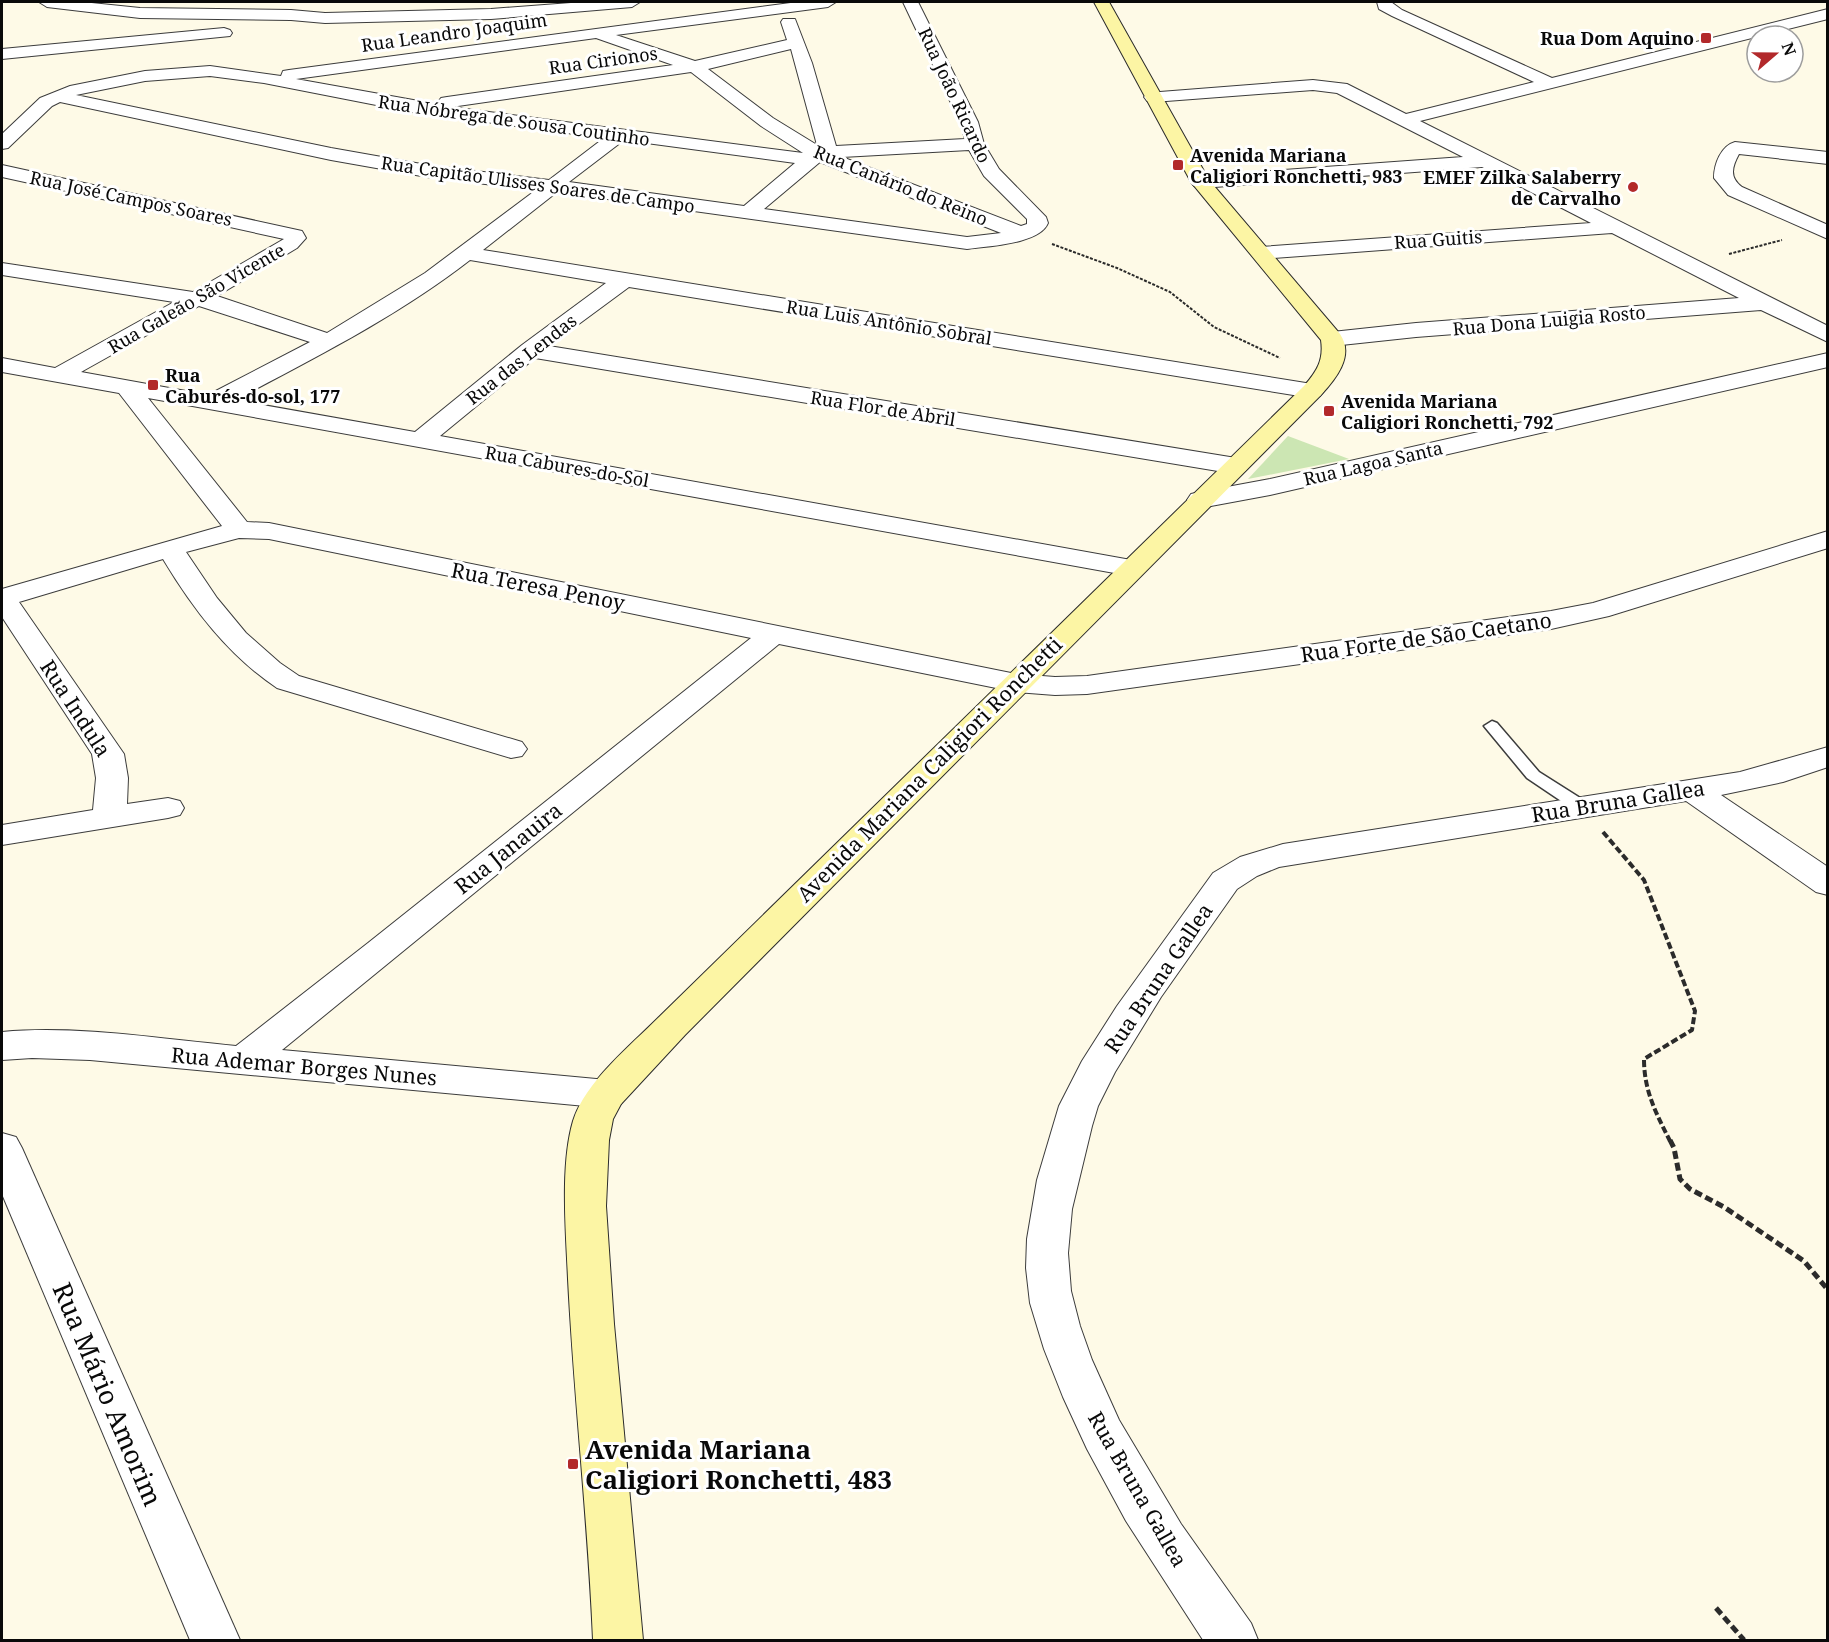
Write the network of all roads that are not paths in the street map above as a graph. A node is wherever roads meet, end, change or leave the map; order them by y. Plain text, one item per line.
1 (47, 2) edge
2 (632, 2) edge
3 (828, 2) edge
4 (911, 2) edge
5 (1101, 2) edge
6 (1384, 2) edge
7 (608, 3) edge
8 (784, 8) junction
9 (564, 9) junction
10 (1827, 14) edge
11 (325, 18) junction
12 (594, 33) junction
13 (797, 42) junction
14 (2, 54) edge
15 (695, 67) junction
16 (264, 78) junction
17 (1550, 83) junction
18 (56, 96) junction
19 (1153, 96) junction
20 (412, 107) junction
21 (1404, 120) junction
22 (620, 135) junction
23 (2, 144) edge
24 (975, 144) junction
25 (819, 155) junction
26 (1827, 158) edge
27 (1485, 162) junction
28 (2, 171) edge
29 (1201, 182) junction
30 (554, 186) junction
31 (748, 213) junction
32 (260, 226) joint
33 (1615, 227) junction
34 (1824, 231) edge
35 (1023, 234) junction
36 (467, 253) junction
37 (1261, 253) junction
38 (2, 269) edge
39 (623, 281) junction
40 (196, 298) junction
41 (1765, 303) junction
42 (1827, 334) edge
43 (1332, 339) junction
44 (329, 341) junction
45 (530, 350) junction
46 (1827, 360) edge
47 (2, 365) edge
48 (59, 375) junction
49 (1317, 385) junction
50 (126, 386) junction
51 (212, 402) junction
52 (420, 440) junction
53 (1236, 466) junction
54 (1200, 500) junction
55 (239, 530) junction
56 (1827, 539) edge
57 (170, 548) junction
58 (1131, 568) junction
59 (6, 603) edge
60 (773, 634) junction
61 (1016, 683) junction
62 (1492, 726) dead end
63 (511, 749) dead end
64 (1827, 756) edge
65 (1692, 790) junction
66 (1582, 807) junction
67 (168, 808) dead end
68 (108, 817) junction
69 (2, 835) edge
70 (1827, 884) edge
71 (2, 1046) edge
72 (243, 1061) junction
73 (607, 1094) junction
74 (2, 1148) edge
75 (215, 1641) edge
76 (618, 1641) edge
77 (1233, 1641) edge

1 - 11 street
2 - 7 street
3 - 8 street, Rua Leandro Joaquim
4 - 24 street, Rua João Ricardo
5 - 19 street
6 - 17 street
7 - 9 street
8 - 12 street, Rua Leandro Joaquim
8 - 13 street
9 - 11 street
9 - 12 street, Rua Canário do Reino
10 - 17 street
11 - 14 street
12 - 15 street, Rua Canário do Reino
12 - 16 street, Rua Leandro Joaquim
13 - 15 street, Rua Cirionos
13 - 25 street
15 - 20 street, Rua Cirionos
15 - 25 street, Rua Canário do Reino
16 - 18 street, Rua Nóbrega de Sousa Coutinho
16 - 20 street, Rua Nóbrega de Sousa Coutinho
17 - 21 street
18 - 23 street
18 - 30 street, Rua Capitão Ulisses Soares de Campo
19 - 21 street
19 - 29 street
20 - 22 street, Rua Nóbrega de Sousa Coutinho
21 - 27 street
22 - 25 street, Rua Nóbrega de Sousa Coutinho
22 - 30 street
24 - 25 street, Rua Nóbrega de Sousa Coutinho
24 - 35 street, Rua João Ricardo
25 - 31 street
25 - 35 street, Rua Canário do Reino
26 - 34 street
27 - 29 street
27 - 33 street
28 - 32 street, Rua José Campos Soares
29 - 37 street
30 - 31 street, Rua Capitão Ulisses Soares de Campo
30 - 36 street
31 - 35 street, Rua Capitão Ulisses Soares de Campo
32 - 40 street, Rua Galeão São Vicente
33 - 37 street, Rua Guitis
33 - 41 street
36 - 39 street, Rua Luis Antônio Sobral
36 - 44 street
37 - 43 street
38 - 40 street
39 - 45 street, Rua das Lendas
39 - 49 street, Rua Luis Antônio Sobral
40 - 44 street
40 - 48 street, Rua Galeão São Vicente
41 - 42 street
41 - 43 street, Rua Dona Luigia Rosto
43 - 49 street, Avenida Mariana Caligiori Ronchetti
44 - 51 street
45 - 52 street, Rua das Lendas
45 - 53 street, Rua Flor de Abril
46 - 54 street, Rua Lagoa Santa
47 - 48 street, Rua Cabures-do-Sol
48 - 50 street, Rua Cabures-do-Sol
49 - 53 street, Avenida Mariana Caligiori Ronchetti
50 - 51 street, Rua Cabures-do-Sol
50 - 55 street
51 - 52 street, Rua Cabures-do-Sol
52 - 58 street, Rua Cabures-do-Sol
53 - 54 street, Avenida Mariana Caligiori Ronchetti
54 - 58 street, Avenida Mariana Caligiori Ronchetti
55 - 57 street, Rua Teresa Penoy
55 - 60 street, Rua Teresa Penoy
56 - 61 street, Rua Forte de São Caetano
57 - 59 street, Rua Teresa Penoy
57 - 63 street
58 - 61 street, Avenida Mariana Caligiori Ronchetti
59 - 68 street, Rua Indula
60 - 61 street, Rua Teresa Penoy
60 - 72 street, Rua Janauira
61 - 73 street, Avenida Mariana Caligiori Ronchetti
62 - 66 lane
64 - 65 street, Rua Bruna Gallea
65 - 66 street, Rua Bruna Gallea
65 - 70 street
66 - 77 street, Rua Bruna Gallea
67 - 68 street
68 - 69 street
71 - 72 street, Rua Ademar Borges Nunes
72 - 73 street, Rua Ademar Borges Nunes
73 - 76 street, Avenida Mariana Caligiori Ronchetti
74 - 75 street, Rua Mário Amorim

